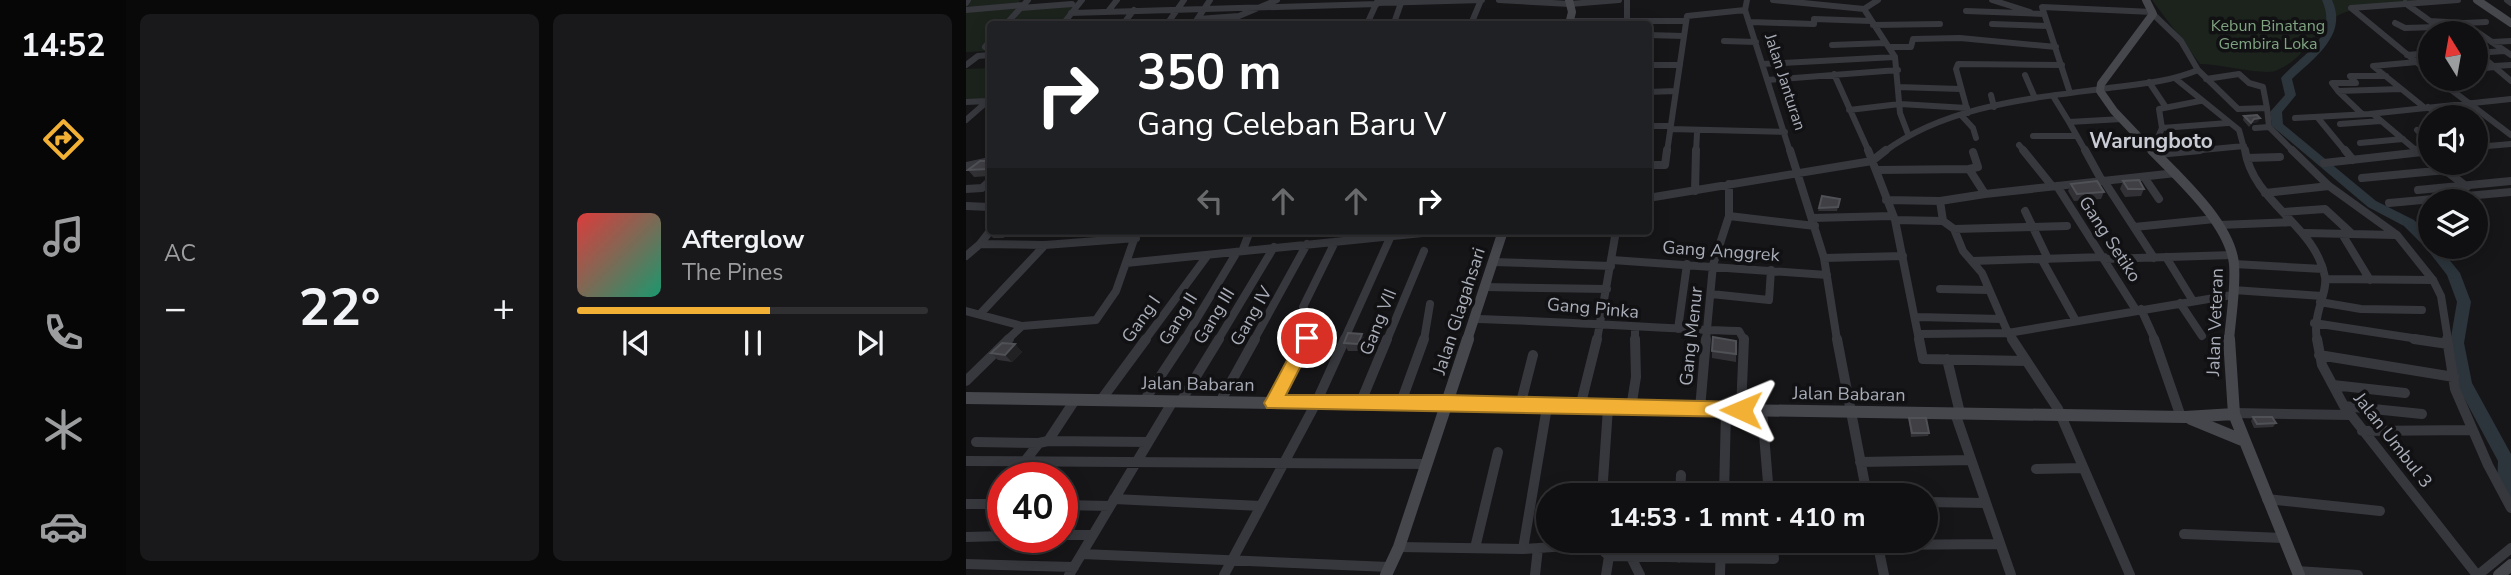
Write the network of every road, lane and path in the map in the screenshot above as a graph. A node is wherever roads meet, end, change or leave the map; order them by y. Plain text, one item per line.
1 (1082, 0) edge
2 (1117, 0) edge
3 (1139, 0) edge
4 (1154, 0) edge
5 (1184, 0) edge
6 (1210, 0) edge
7 (1231, 0) edge
8 (1243, 0) edge
9 (1277, 0) edge
10 (1481, 0) edge
11 (1499, 0) edge
12 (1619, 0) edge
13 (1627, 0) edge
14 (1747, 0) edge
15 (1773, 0) edge
16 (1878, 0) edge
17 (1992, 0) edge
18 (2070, 0) edge
19 (2146, 0) edge
20 (2458, 0) edge
21 (2477, 0) edge
22 (1402, 1) edge
23 (1519, 1) edge
24 (1377, 2) edge
25 (1569, 2) edge
26 (1024, 4) edge
27 (1072, 4) dead end
28 (2405, 4) junction
29 (1263, 5) edge
30 (1238, 7) junction
31 (1204, 8) junction
32 (1226, 8) junction
33 (2072, 8) junction
34 (1177, 9) junction
35 (1864, 9) junction
36 (966, 10) edge
37 (1109, 10) junction
38 (1133, 10) junction
39 (1146, 10) junction
40 (1745, 10) junction
41 (1966, 11) dead end
42 (1071, 13) junction
43 (2153, 13) junction
44 (2033, 14) junction
45 (2043, 14) junction
46 (1009, 21) edge
47 (1065, 21) edge
48 (1126, 21) edge
49 (1169, 21) edge
50 (1197, 21) edge
51 (1203, 21) edge
52 (1368, 21) edge
53 (1393, 21) edge
54 (1472, 21) edge
55 (1569, 21) edge
56 (1627, 21) edge
57 (1686, 21) junction
58 (2430, 21) edge
59 (1652, 22) edge
60 (1750, 22) junction
61 (1872, 23) junction
62 (2395, 23) dead end
63 (2511, 23) edge
64 (1814, 24) junction
65 (1940, 24) dead end
66 (1992, 24) dead end
67 (1840, 25) dead end
68 (2048, 26) junction
69 (2418, 28) edge
70 (1652, 36) edge
71 (1683, 36) junction
72 (2488, 39) edge
73 (1724, 41) dead end
74 (2511, 41) edge
75 (1756, 42) junction
76 (2492, 42) junction
77 (987, 45) edge
78 (1832, 45) dead end
79 (1887, 45) junction
80 (985, 47) dead end
81 (2056, 47) junction
82 (2504, 51) junction
83 (2488, 52) edge
84 (2418, 54) edge
85 (987, 55) edge
86 (2407, 55) junction
87 (2511, 55) edge
88 (1895, 57) junction
89 (2417, 62) joint
90 (2488, 62) edge
91 (1763, 64) junction
92 (966, 65) edge
93 (1652, 65) edge
94 (1680, 65) junction
95 (2062, 65) junction
96 (2511, 65) edge
97 (2494, 67) junction
98 (2488, 68) edge
99 (1898, 69) junction
100 (2198, 70) junction
101 (1834, 74) junction
102 (2025, 75) dead end
103 (2386, 76) junction
104 (2176, 79) junction
105 (2206, 79) junction
106 (1768, 80) junction
107 (2511, 81) edge
108 (2149, 82) junction
109 (1898, 87) junction
110 (1960, 89) junction
111 (2401, 89) junction
112 (1675, 91) junction
113 (2100, 91) junction
114 (2338, 91) junction
115 (2452, 91) edge
116 (1652, 92) edge
117 (2070, 93) junction
118 (1991, 95) dead end
119 (2053, 96) junction
120 (2035, 99) junction
121 (2511, 99) edge
122 (987, 100) edge
123 (2200, 101) junction
124 (966, 102) edge
125 (987, 102) edge
126 (2466, 103) junction
127 (1900, 104) junction
128 (2422, 105) edge
129 (2450, 105) edge
130 (2165, 106) junction
131 (1994, 107) junction
132 (2267, 108) junction
133 (2418, 109) edge
134 (1849, 110) junction
135 (1965, 112) junction
136 (2362, 114) junction
137 (2373, 114) junction
138 (2295, 118) dead end
139 (2318, 118) junction
140 (2122, 119) junction
141 (966, 120) edge
142 (2381, 121) junction
143 (2069, 122) junction
144 (2228, 122) junction
145 (2340, 124) dead end
146 (1652, 126) edge
147 (1670, 127) junction
148 (2269, 127) junction
149 (2162, 128) junction
150 (2255, 128) dead end
151 (1785, 132) junction
152 (1697, 133) dead end
153 (1908, 134) junction
154 (2511, 135) edge
155 (2033, 136) dead end
156 (2076, 136) junction
157 (1976, 138) dead end
158 (2404, 139) junction
159 (2360, 143) dead end
160 (2511, 144) edge
161 (2019, 145) dead end
162 (2244, 146) junction
163 (2488, 146) edge
164 (2418, 147) edge
165 (2155, 151) junction
166 (1973, 152) dead end
167 (2418, 152) edge
168 (2280, 157) dead end
169 (2247, 158) junction
170 (2353, 160) junction
171 (1872, 161) junction
172 (987, 162) edge
173 (2324, 163) dead end
174 (1652, 165) edge
175 (966, 166) edge
176 (1969, 169) junction
177 (1877, 170) junction
178 (1798, 173) junction
179 (2176, 173) junction
180 (2418, 173) edge
181 (2452, 175) edge
182 (2144, 177) junction
183 (2362, 178) dead end
184 (2103, 181) junction
185 (2511, 181) edge
186 (987, 184) edge
187 (1729, 184) junction
188 (2054, 186) junction
189 (2329, 186) junction
190 (966, 189) edge
191 (2469, 189) edge
192 (2475, 189) edge
193 (1695, 191) junction
194 (2488, 191) edge
195 (2511, 192) edge
196 (2265, 193) junction
197 (1985, 194) junction
198 (1652, 197) edge
199 (2159, 198) dead end
200 (2418, 198) edge
201 (1886, 200) junction
202 (1940, 201) junction
203 (2389, 203) dead end
204 (966, 206) edge
205 (987, 207) edge
206 (2025, 211) dead end
207 (2283, 212) junction
208 (1729, 216) junction
209 (1894, 218) junction
210 (1943, 221) junction
211 (1814, 222) junction
212 (2217, 222) junction
213 (2292, 222) junction
214 (2067, 226) dead end
215 (2032, 227) junction
216 (2134, 227) junction
217 (1954, 229) junction
218 (2305, 233) junction
219 (2346, 233) junction
220 (987, 235) edge
221 (1136, 235) edge
222 (1248, 235) edge
223 (1400, 235) edge
224 (1502, 235) edge
225 (1616, 235) edge
226 (2397, 235) junction
227 (1390, 238) junction
228 (1335, 242) junction
229 (981, 244) junction
230 (1045, 244) junction
231 (1307, 244) junction
232 (1274, 247) junction
233 (1240, 250) junction
234 (1423, 251) dead end
235 (966, 256) edge
236 (1207, 256) junction
237 (1903, 256) junction
238 (2166, 257) junction
239 (1824, 258) junction
240 (2104, 258) junction
241 (2154, 258) junction
242 (2045, 260) junction
243 (2234, 260) junction
244 (1493, 261) junction
245 (1972, 261) junction
246 (1612, 263) junction
247 (1126, 264) junction
248 (1687, 264) junction
249 (1713, 265) junction
250 (2323, 269) junction
251 (1771, 270) junction
252 (1827, 275) junction
253 (2326, 279) junction
254 (2370, 280) junction
255 (2433, 280) junction
256 (1485, 287) junction
257 (1607, 289) junction
258 (1940, 289) dead end
259 (1989, 290) junction
260 (2232, 292) junction
261 (1711, 294) junction
262 (2321, 299) junction
263 (2193, 301) junction
264 (2180, 303) junction
265 (1430, 304) dead end
266 (2139, 310) junction
267 (2422, 310) dead end
268 (966, 311) edge
269 (981, 313) junction
270 (1917, 317) junction
271 (1475, 319) junction
272 (2002, 319) junction
273 (2076, 321) junction
274 (1601, 323) junction
275 (2314, 323) junction
276 (1022, 326) junction
277 (1635, 328) junction
278 (1678, 329) junction
279 (1708, 330) junction
280 (2008, 333) junction
281 (1920, 334) junction
282 (2202, 336) dead end
283 (2448, 344) junction
284 (1533, 355) dead end
285 (2319, 355) junction
286 (1947, 359) junction
287 (2026, 361) junction
288 (2454, 377) junction
289 (966, 381) edge
290 (2333, 385) junction
291 (2405, 393) dead end
292 (966, 398) edge
293 (1075, 400) junction
294 (1101, 400) junction
295 (1143, 401) junction
296 (1177, 401) junction
297 (1220, 402) junction
298 (1447, 402) junction
299 (1273, 403) junction
300 (1316, 403) junction
301 (1360, 404) junction
302 (1399, 405) junction
303 (1520, 406) junction
304 (1547, 407) junction
305 (1580, 407) junction
306 (1608, 408) junction
307 (1631, 408) junction
308 (1700, 409) junction
309 (1726, 410) junction
310 (1741, 410) junction
311 (1762, 410) junction
312 (2347, 410) junction
313 (1849, 412) junction
314 (1958, 413) junction
315 (2234, 414) junction
316 (2422, 414) dead end
317 (2060, 415) junction
318 (2183, 417) junction
319 (2472, 430) junction
320 (2362, 431) junction
321 (2242, 440) junction
322 (976, 442) dead end
323 (1043, 442) junction
324 (1148, 442) junction
325 (1498, 452) dead end
326 (1971, 460) junction
327 (966, 461) edge
328 (1025, 461) junction
329 (1860, 461) junction
330 (1284, 463) junction
331 (1136, 464) junction
332 (1426, 464) junction
333 (2083, 468) junction
334 (2036, 469) dead end
335 (1681, 475) dead end
336 (1603, 483) edge
337 (1681, 483) edge
338 (1724, 483) edge
339 (1768, 483) edge
340 (1865, 483) edge
341 (2267, 499) junction
342 (1938, 502) edge
343 (1112, 503) junction
344 (1985, 503) junction
345 (966, 504) edge
346 (987, 504) edge
347 (1078, 504) edge
348 (1261, 506) junction
349 (2511, 509) edge
350 (2380, 511) dead end
351 (2184, 534) dead end
352 (1078, 535) edge
353 (1093, 535) junction
354 (987, 536) edge
355 (966, 537) edge
356 (2283, 538) junction
357 (1938, 544) edge
358 (1999, 544) junction
359 (1399, 547) junction
360 (1475, 548) junction
361 (1536, 548) edge
362 (2511, 548) edge
363 (1523, 549) junction
364 (1537, 553) edge
365 (1606, 553) edge
366 (1679, 553) edge
367 (1720, 553) edge
368 (1773, 553) edge
369 (1879, 553) edge
370 (1082, 554) junction
371 (1609, 556) junction
372 (1631, 557) junction
373 (1679, 558) junction
374 (1720, 558) junction
375 (1232, 561) junction
376 (966, 564) edge
377 (2511, 565) edge
378 (1071, 571) edge
379 (1388, 571) edge
380 (2298, 573) edge
381 (1224, 575) edge
382 (1535, 575) edge
383 (1606, 575) edge
384 (1640, 575) edge
385 (1720, 575) edge
386 (1884, 575) edge
387 (2011, 575) edge
388 (2130, 575) edge
389 (2358, 575) edge
390 (2477, 575) edge
391 (2499, 575) edge

1 - 42 street
2 - 37 street
3 - 38 street
4 - 39 street
5 - 34 street
6 - 31 street
7 - 32 street
8 - 30 street
9 - 29 street
10 - 22 street
10 - 54 street
11 - 23 street
12 - 25 street
13 - 56 street
14 - 40 street
15 - 35 street
16 - 35 street
17 - 44 street
18 - 33 street
19 - 43 street
20 - 28 street
21 - 63 street
22 - 24 street
22 - 53 street
23 - 25 street
24 - 29 street
24 - 52 street
25 - 55 street
26 - 27 street
26 - 36 street
26 - 46 street
28 - 58 street
28 - 86 street
29 - 30 street
29 - 51 street
30 - 32 street
31 - 32 street
31 - 34 street
31 - 50 street
33 - 43 street
33 - 45 street
34 - 39 street
34 - 49 street
35 - 61 street
37 - 38 street
37 - 42 street
38 - 39 street
38 - 48 street
40 - 57 street
40 - 60 street, Jalan Janturan
41 - 44 street
42 - 47 street
43 - 100 street
43 - 113 street
44 - 45 street
45 - 68 street
57 - 59 street
57 - 71 street
60 - 64 street
60 - 75 street, Jalan Janturan
61 - 64 street
61 - 65 street
61 - 79 street
62 - 69 street
64 - 67 street
66 - 68 street
68 - 81 street
70 - 71 street
71 - 94 street
72 - 76 street
73 - 75 street
74 - 76 street
75 - 91 street, Jalan Janturan
76 - 82 street
77 - 80 street
78 - 79 street
79 - 81 street
79 - 88 street
81 - 95 street
82 - 83 street
82 - 87 street
84 - 86 street
85 - 92 street
86 - 89 street
88 - 91 street
88 - 99 street
89 - 103 street
90 - 97 street
91 - 106 street, Jalan Janturan
93 - 94 street
94 - 112 street
95 - 110 street
95 - 117 street
96 - 97 street
97 - 98 street
97 - 107 street
99 - 101 street
99 - 109 street
100 - 104 street
100 - 105 street
101 - 106 street
101 - 134 street
102 - 120 street
103 - 111 street
103 - 114 street
104 - 108 street
104 - 123 street, Jalan Umbul 3
105 - 132 street
105 - 132 street
106 - 151 street, Jalan Janturan
108 - 113 street
108 - 130 street
109 - 110 street
109 - 127 street
110 - 135 street
111 - 114 street
111 - 128 street
112 - 116 street
112 - 147 street
113 - 117 street
113 - 140 street, Jalan Veteran
114 - 136 street
115 - 126 street
117 - 119 street
118 - 131 street
119 - 120 street
119 - 143 street, Gang Setiko
120 - 131 street
121 - 126 street
122 - 124 street
123 - 130 street
123 - 144 street, Jalan Umbul 3
125 - 141 street
126 - 129 street
126 - 154 street
127 - 134 street
127 - 135 street
127 - 153 street
130 - 149 street
131 - 135 street
132 - 148 street
133 - 137 street
134 - 171 street
135 - 153 street
135 - 157 street
136 - 137 street
136 - 139 street
137 - 142 street
138 - 139 street
139 - 170 street
140 - 143 street
140 - 165 street, Jalan Veteran
142 - 145 street
142 - 158 street
143 - 156 street, Gang Setiko
144 - 149 street
144 - 162 street, Jalan Umbul 3
146 - 147 street
147 - 151 street
147 - 174 street
148 - 150 street
148 - 189 street
149 - 165 street
151 - 178 street, Jalan Janturan
152 - 193 street
153 - 171 street
155 - 156 street
156 - 184 street, Gang Setiko
158 - 159 street
158 - 164 street
160 - 163 street
161 - 188 street, Gang Setiko
162 - 165 street
162 - 169 street, Jalan Umbul 3
165 - 179 street, Jalan Veteran
166 - 176 street
167 - 170 street
168 - 169 street
169 - 196 street, Jalan Umbul 3
170 - 173 street
171 - 177 street
171 - 178 street
172 - 175 street
176 - 177 street
176 - 197 street
177 - 201 street
178 - 187 street
178 - 211 street, Jalan Janturan
179 - 182 street
179 - 212 street, Jalan Veteran
180 - 183 street
181 - 191 street
182 - 184 street
182 - 199 street
184 - 188 street
184 - 216 street, Gang Setiko
185 - 192 street
186 - 190 street
187 - 193 street
187 - 208 street, Gang Menur
188 - 197 street
188 - 240 street, Gang Setiko
189 - 196 street
189 - 226 street
193 - 198 street
194 - 195 street
196 - 207 street, Jalan Umbul 3
197 - 202 street
200 - 203 street
201 - 202 street
201 - 209 street
202 - 210 street
204 - 205 street
206 - 215 street
207 - 213 street, Jalan Umbul 3
207 - 219 street
208 - 211 street
208 - 249 street, Gang Menur
209 - 210 street
209 - 211 street
209 - 237 street
210 - 217 street
211 - 239 street, Jalan Janturan
212 - 213 street, Gang Setiko
212 - 216 street, Gang Setiko
212 - 243 street, Jalan Veteran
213 - 218 street, Jalan Umbul 3
214 - 215 street
215 - 217 street
215 - 242 street
216 - 241 street
217 - 245 street
218 - 219 street
218 - 250 street, Jalan Umbul 3
219 - 226 street
219 - 254 street
220 - 229 street
221 - 230 street
221 - 247 street
222 - 233 street, Gang II
223 - 227 street
224 - 244 street, Jalan Glagahsari
225 - 246 street
226 - 255 street
227 - 228 street
227 - 300 street
228 - 231 street
228 - 299 street
229 - 230 street
229 - 235 street
230 - 269 street
231 - 232 street
231 - 297 street, Gang IV
232 - 233 street
232 - 296 street, Gang III
233 - 236 street
233 - 295 street, Gang II
234 - 301 street, Gang VII
236 - 247 street
236 - 294 street, Gang I
237 - 239 street
237 - 270 street
238 - 241 street
238 - 243 street
238 - 263 street
239 - 252 street, Jalan Janturan
240 - 241 street
240 - 242 street
240 - 266 street, Gang Setiko
242 - 245 street
242 - 273 street
243 - 250 street
243 - 260 street, Jalan Veteran
244 - 246 street, Gang Anggrek
244 - 256 street, Jalan Glagahsari
245 - 259 street
246 - 248 street, Gang Anggrek
246 - 257 street
247 - 276 street
248 - 249 street, Gang Anggrek
248 - 278 street
249 - 251 street, Gang Anggrek
249 - 261 street, Gang Menur
250 - 253 street, Jalan Umbul 3
251 - 252 street, Gang Anggrek
251 - 261 street
252 - 313 street, Jalan Janturan
253 - 254 street
253 - 262 street, Jalan Umbul 3
254 - 255 street
255 - 283 street
256 - 257 street
256 - 271 street, Jalan Glagahsari
257 - 274 street
258 - 259 street
259 - 272 street
260 - 262 street
260 - 263 street
260 - 315 street, Jalan Veteran
261 - 279 street, Gang Menur
262 - 267 street
262 - 275 street, Jalan Umbul 3
263 - 264 street
264 - 266 street
264 - 282 street
265 - 302 street
266 - 273 street
266 - 318 street, Gang Setiko
268 - 269 street
269 - 276 street
270 - 272 street
270 - 281 street
271 - 274 street, Gang Pinka
271 - 298 street, Jalan Glagahsari
272 - 280 street
273 - 280 street
274 - 277 street, Gang Pinka
274 - 305 street
275 - 283 street
275 - 285 street, Jalan Umbul 3
276 - 289 street
277 - 278 street, Gang Pinka
277 - 307 street
278 - 279 street, Gang Pinka
279 - 308 street, Gang Menur
279 - 310 street, Gang Pinka
280 - 281 street
280 - 287 street
281 - 286 street
283 - 288 street
284 - 303 street
285 - 288 street
285 - 290 street, Jalan Umbul 3
286 - 287 street
286 - 314 street
287 - 317 street
288 - 319 street
290 - 291 street
290 - 312 street, Jalan Umbul 3
292 - 293 street, Jalan Babaran
293 - 294 street, Jalan Babaran
293 - 323 street
294 - 295 street, Jalan Babaran
295 - 296 street, Jalan Babaran
296 - 297 street, Jalan Babaran
296 - 324 street, Gang III
297 - 299 street, Jalan Babaran
298 - 302 street, Jalan Babaran
298 - 303 street, Jalan Babaran
298 - 332 street, Jalan Glagahsari
299 - 300 street, Jalan Babaran
300 - 301 street, Jalan Babaran
300 - 330 street
301 - 302 street, Jalan Babaran
303 - 304 street, Jalan Babaran
304 - 305 street, Jalan Babaran
304 - 363 street
305 - 306 street, Jalan Babaran
306 - 307 street, Jalan Babaran
306 - 336 street
307 - 308 street, Jalan Babaran
308 - 309 street, Jalan Babaran
309 - 310 street, Jalan Babaran
309 - 338 street
310 - 311 street, Jalan Babaran
311 - 313 street, Jalan Babaran
311 - 339 street
312 - 315 street
312 - 316 street
312 - 320 street, Jalan Umbul 3
313 - 314 street, Jalan Babaran
313 - 329 street
314 - 317 street, Jalan Babaran
314 - 326 street
315 - 318 street, Jalan Babaran
315 - 321 street, Jalan Veteran
317 - 318 street, Jalan Babaran
317 - 333 street
318 - 321 street
319 - 320 street
319 - 349 street
320 - 390 street, Jalan Umbul 3
321 - 341 street, Jalan Veteran
322 - 323 street
323 - 324 street
323 - 328 street
324 - 331 street, Gang III
325 - 360 street
326 - 329 street
326 - 344 street
327 - 328 street
328 - 331 street
329 - 340 street
330 - 331 street
330 - 332 street
330 - 348 street
331 - 343 street, Gang III
332 - 359 street, Jalan Glagahsari
333 - 334 street
333 - 388 street
335 - 337 street
341 - 350 street
341 - 356 street, Jalan Veteran
342 - 344 street
343 - 347 street
343 - 348 street
343 - 353 street, Gang III
344 - 358 street
345 - 346 street
348 - 375 street
351 - 356 street
352 - 353 street
353 - 370 street, Gang III
354 - 355 street
356 - 380 street, Jalan Veteran
357 - 358 street
358 - 387 street
359 - 360 street
359 - 379 street, Jalan Glagahsari
360 - 363 street
361 - 363 street
362 - 390 street
364 - 382 street
365 - 371 street
366 - 373 street
367 - 374 street
368 - 374 street
369 - 386 street
370 - 375 street
370 - 378 street, Gang III
371 - 372 street
371 - 383 street
372 - 373 street
372 - 384 street
373 - 374 street
374 - 385 street
375 - 379 street
375 - 381 street
376 - 378 street
377 - 391 street
380 - 389 street

